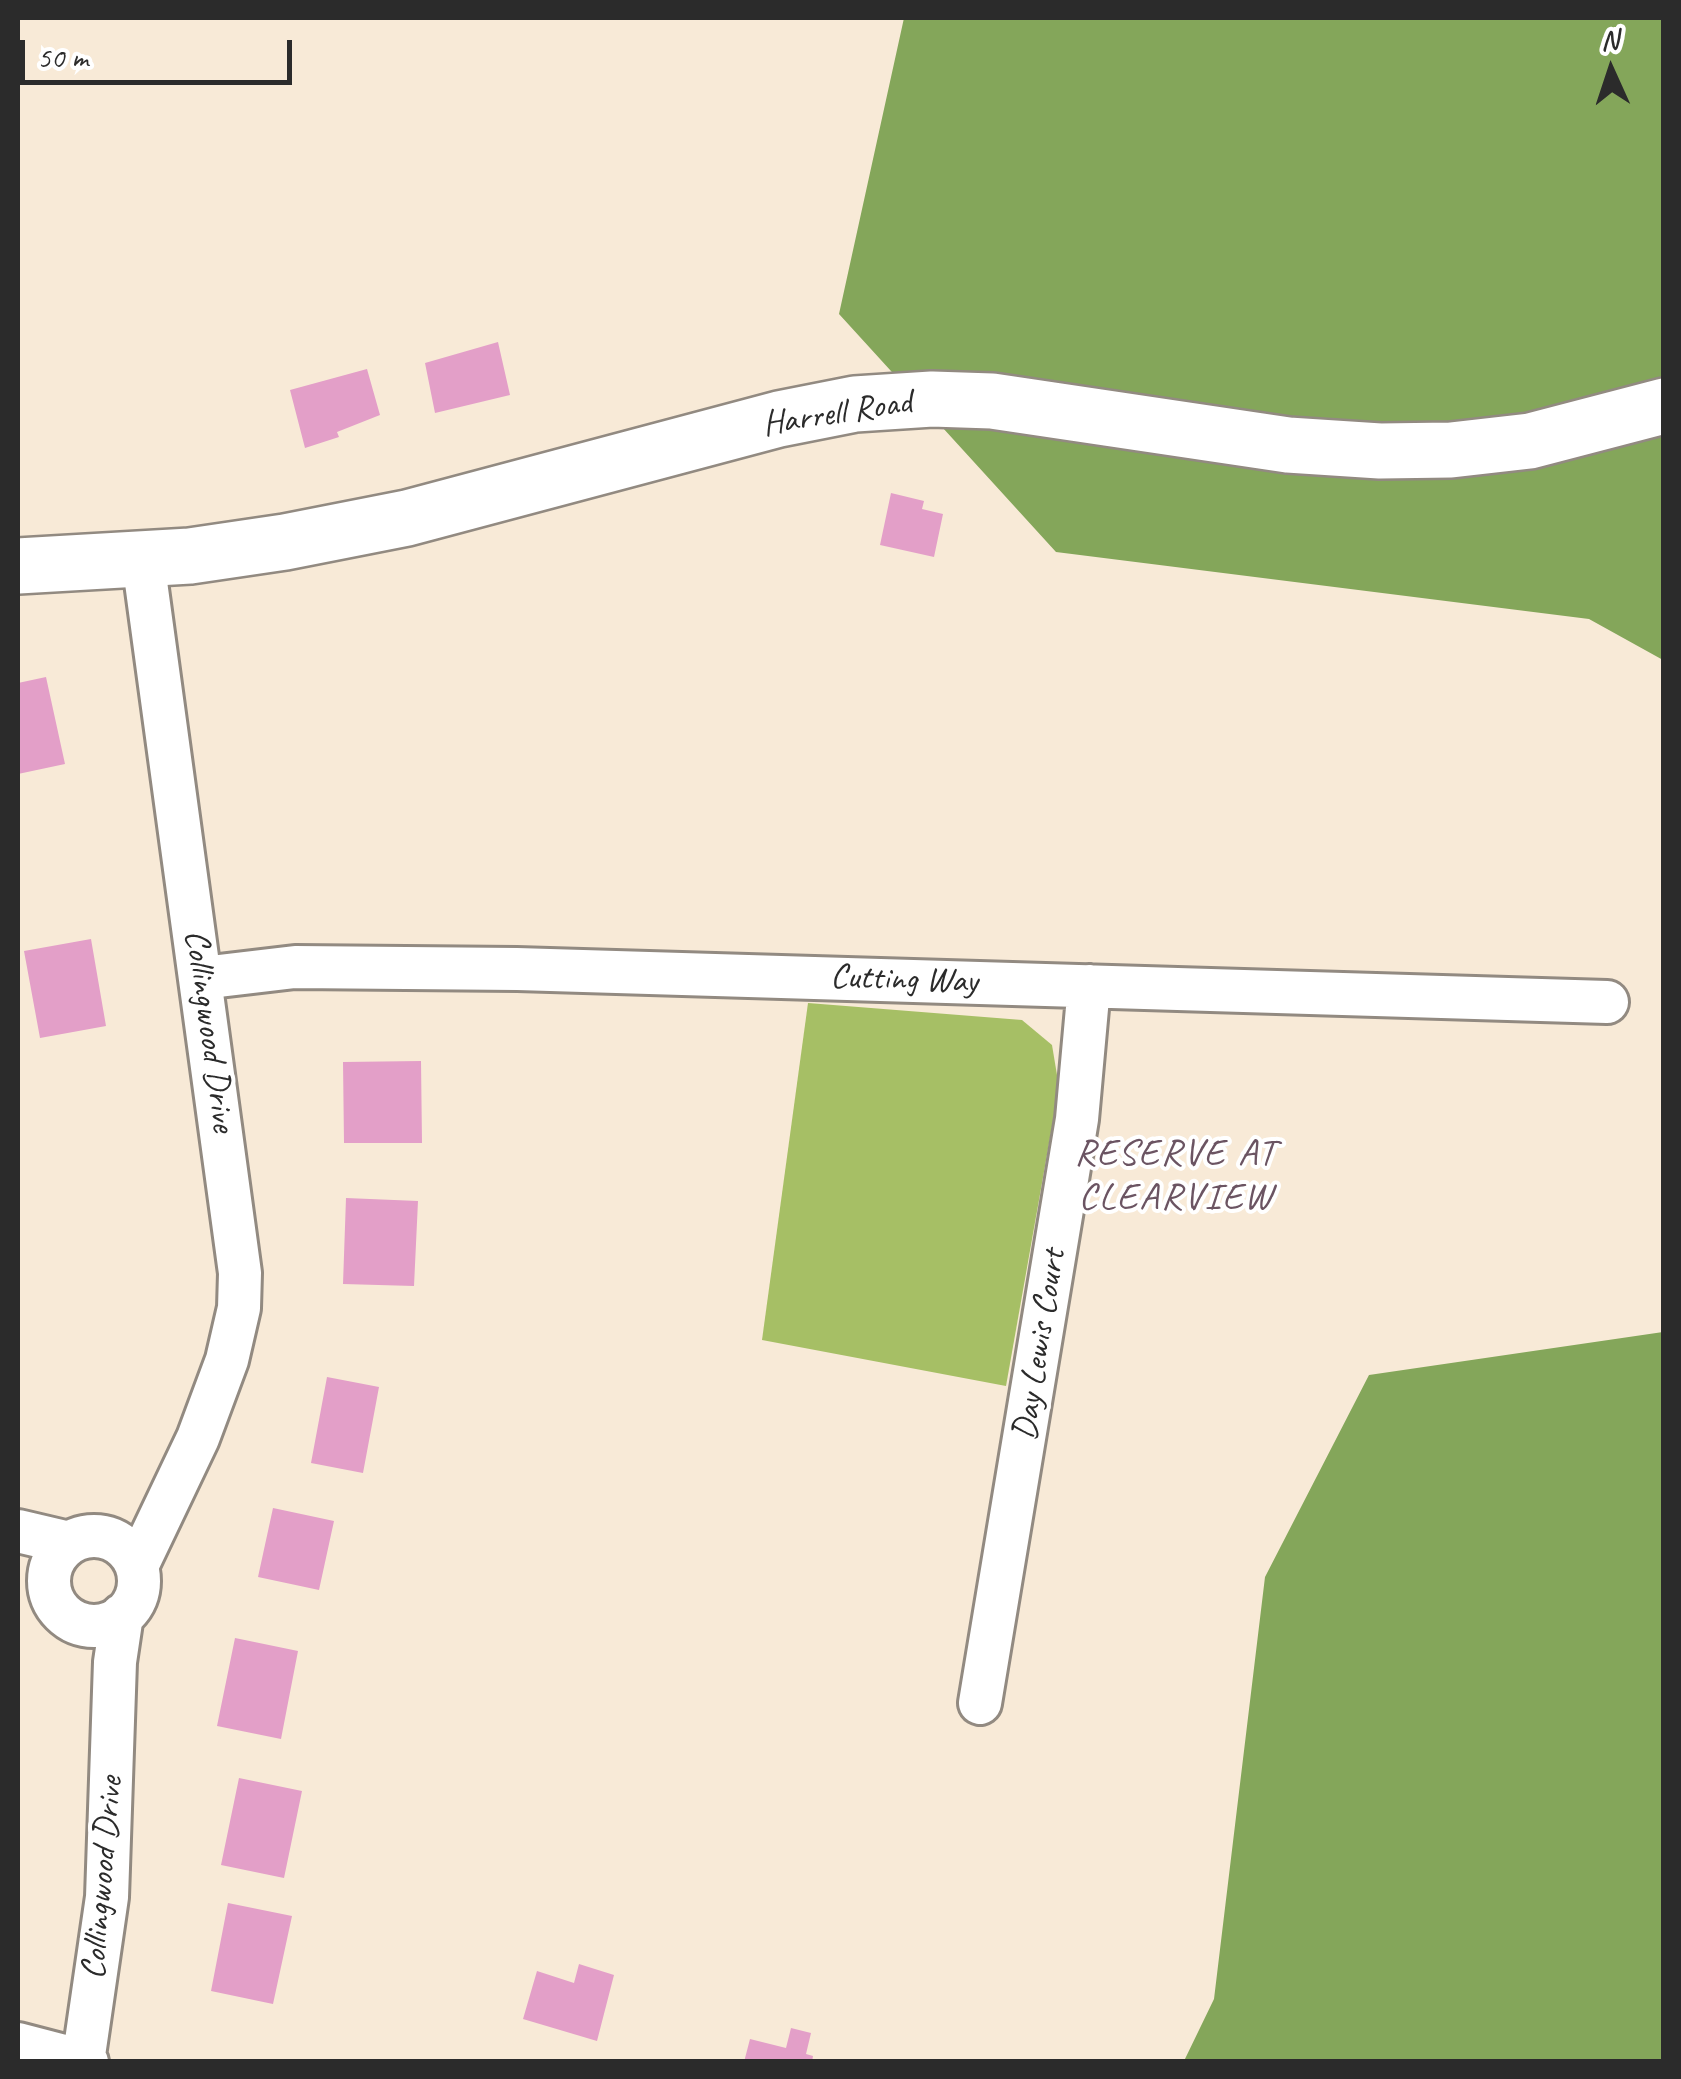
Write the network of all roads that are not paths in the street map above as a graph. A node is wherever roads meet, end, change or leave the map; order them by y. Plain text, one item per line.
1 (1664, 406) edge
2 (143, 560) junction
3 (18, 566) edge
4 (202, 978) junction
5 (1088, 986) junction
6 (1607, 1002) dead end
7 (18, 1534) edge
8 (91, 1557) junction
9 (101, 1619) junction
10 (980, 1703) dead end
11 (18, 2044) edge
12 (84, 2061) edge

1 - 2 street, Harrell Road
2 - 3 street, Harrell Road
2 - 4 street, Collingwood Drive
4 - 5 street, Cutting Way
4 - 8 street, Collingwood Drive
5 - 6 street, Cutting Way
5 - 10 street, Day Lewis Court
7 - 8 street
8 - 9 street
8 - 9 street, Collingwood Drive
9 - 12 street, Collingwood Drive
11 - 12 street

